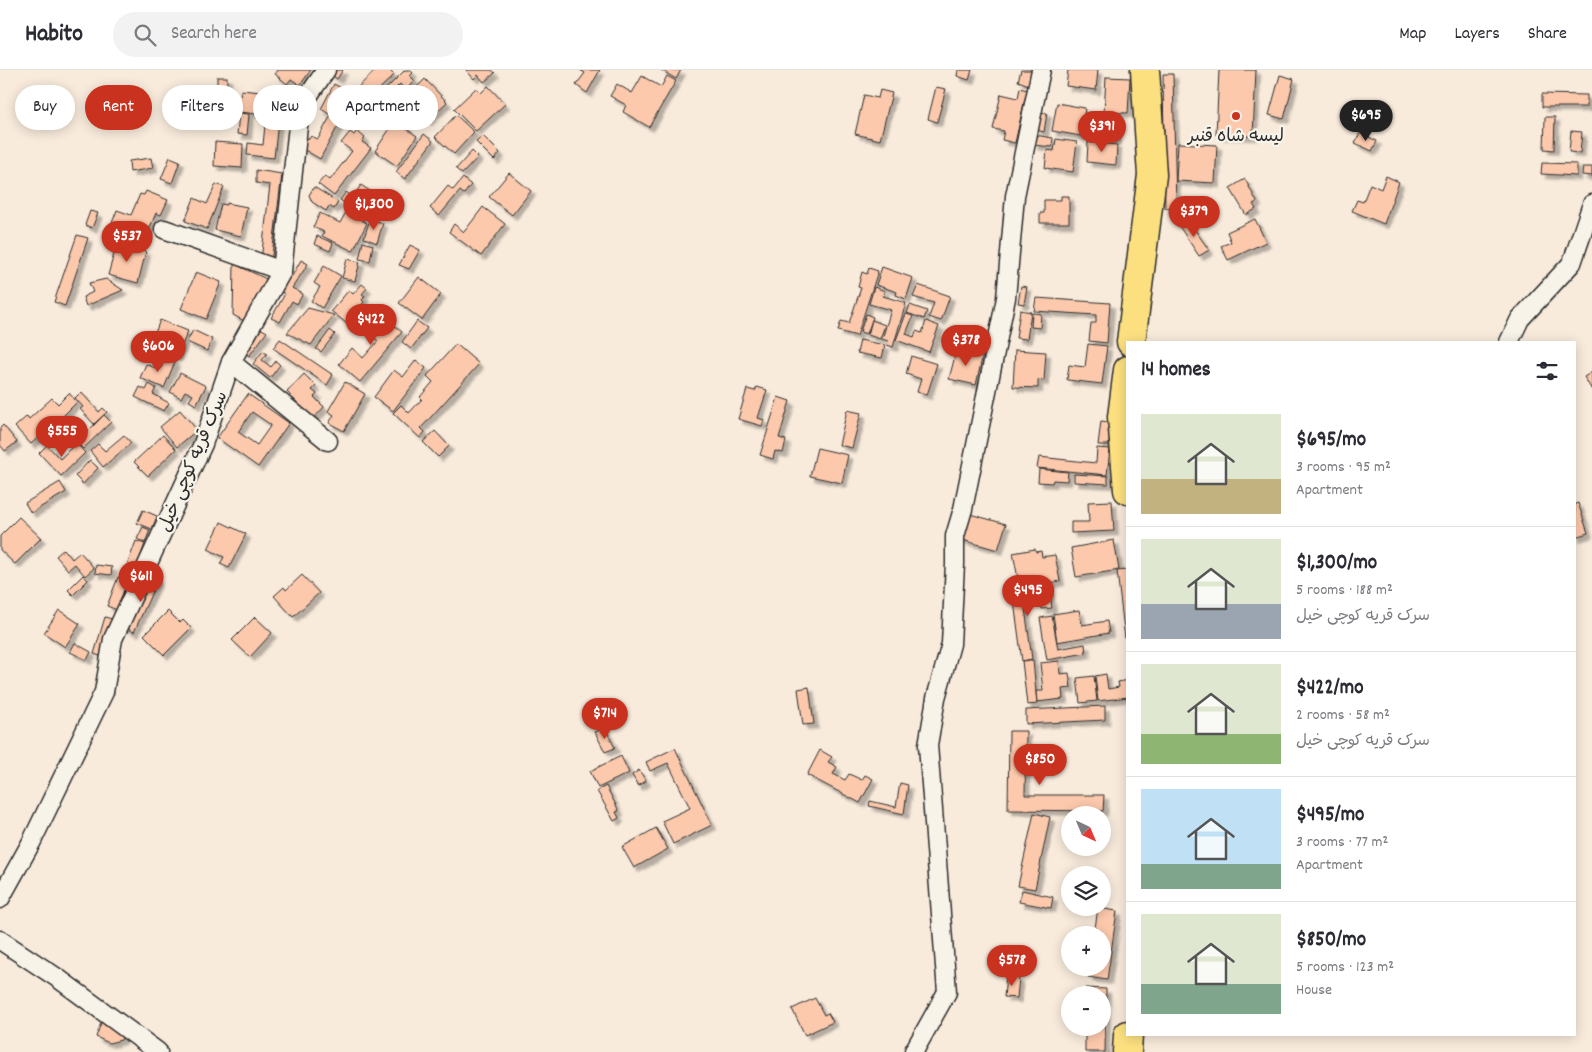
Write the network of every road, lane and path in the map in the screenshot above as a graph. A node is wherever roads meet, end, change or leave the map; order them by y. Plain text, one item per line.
1 (326, 70) edge
2 (1041, 70) edge
3 (1146, 70) edge
4 (1592, 204) edge
5 (164, 229) dead end
6 (282, 271) junction
7 (1131, 341) edge
8 (1509, 341) edge
9 (231, 362) junction
10 (1126, 386) edge
11 (328, 441) dead end
12 (1126, 466) edge
13 (0, 898) edge
14 (0, 940) edge
15 (1128, 1036) edge
16 (914, 1051) edge
17 (158, 1052) edge
18 (1127, 1052) edge

1 - 6 street, سرک قریه کوچی خیل
2 - 16 street
3 - 7 highway
4 - 8 street
5 - 6 street
6 - 9 street, سرک قریه کوچی خیل
9 - 11 street
9 - 13 street, سرک قریه کوچی خیل
10 - 12 highway
14 - 17 street
15 - 18 highway

